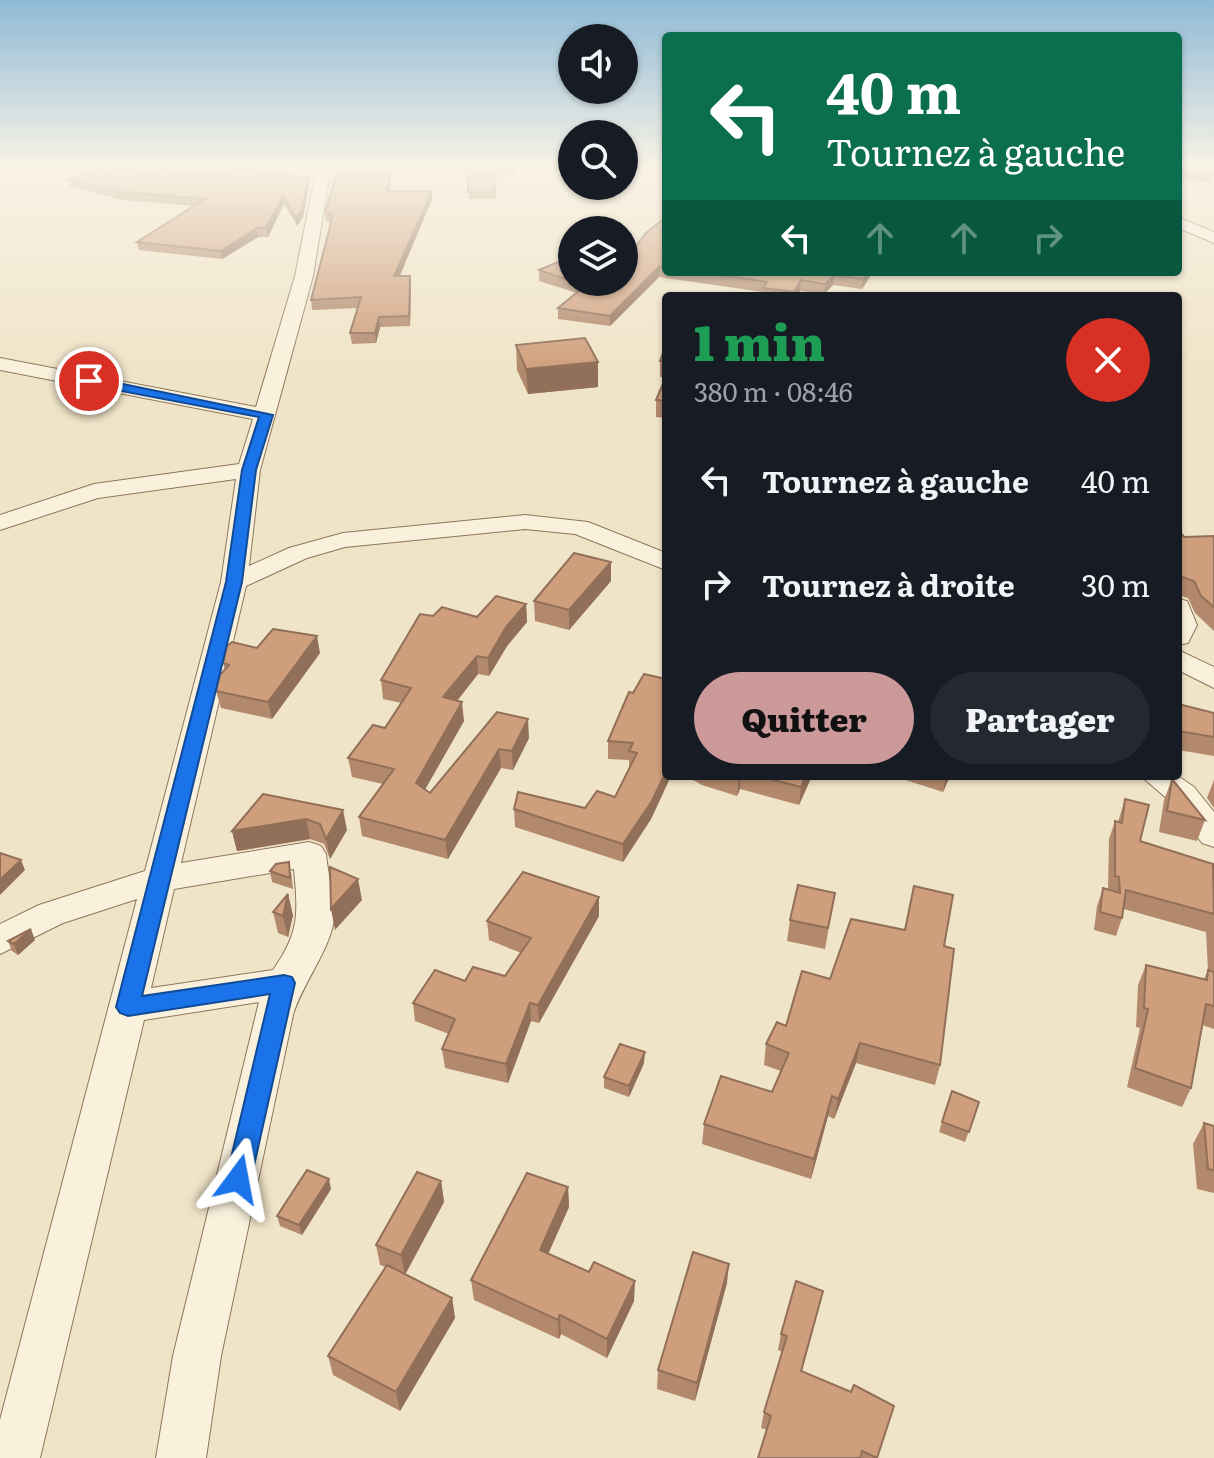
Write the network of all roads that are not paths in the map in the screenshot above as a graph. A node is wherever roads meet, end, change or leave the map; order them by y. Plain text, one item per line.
1 (312, 234) edge
2 (0, 364) edge
3 (266, 415) junction
4 (249, 470) junction
5 (0, 523) edge
6 (662, 560) edge
7 (234, 582) junction
8 (1182, 660) edge
9 (1214, 679) edge
10 (1162, 780) edge
11 (1214, 835) edge
12 (160, 879) junction
13 (0, 940) edge
14 (284, 983) junction
15 (128, 1007) junction
16 (15, 1458) edge
17 (181, 1458) edge

1 - 3 street
2 - 3 street
3 - 4 street
4 - 5 street
4 - 7 street
6 - 7 street
7 - 12 street
8 - 9 street
10 - 11 street
12 - 13 street
12 - 14 street
12 - 15 street
14 - 15 street
14 - 17 street
15 - 16 street

